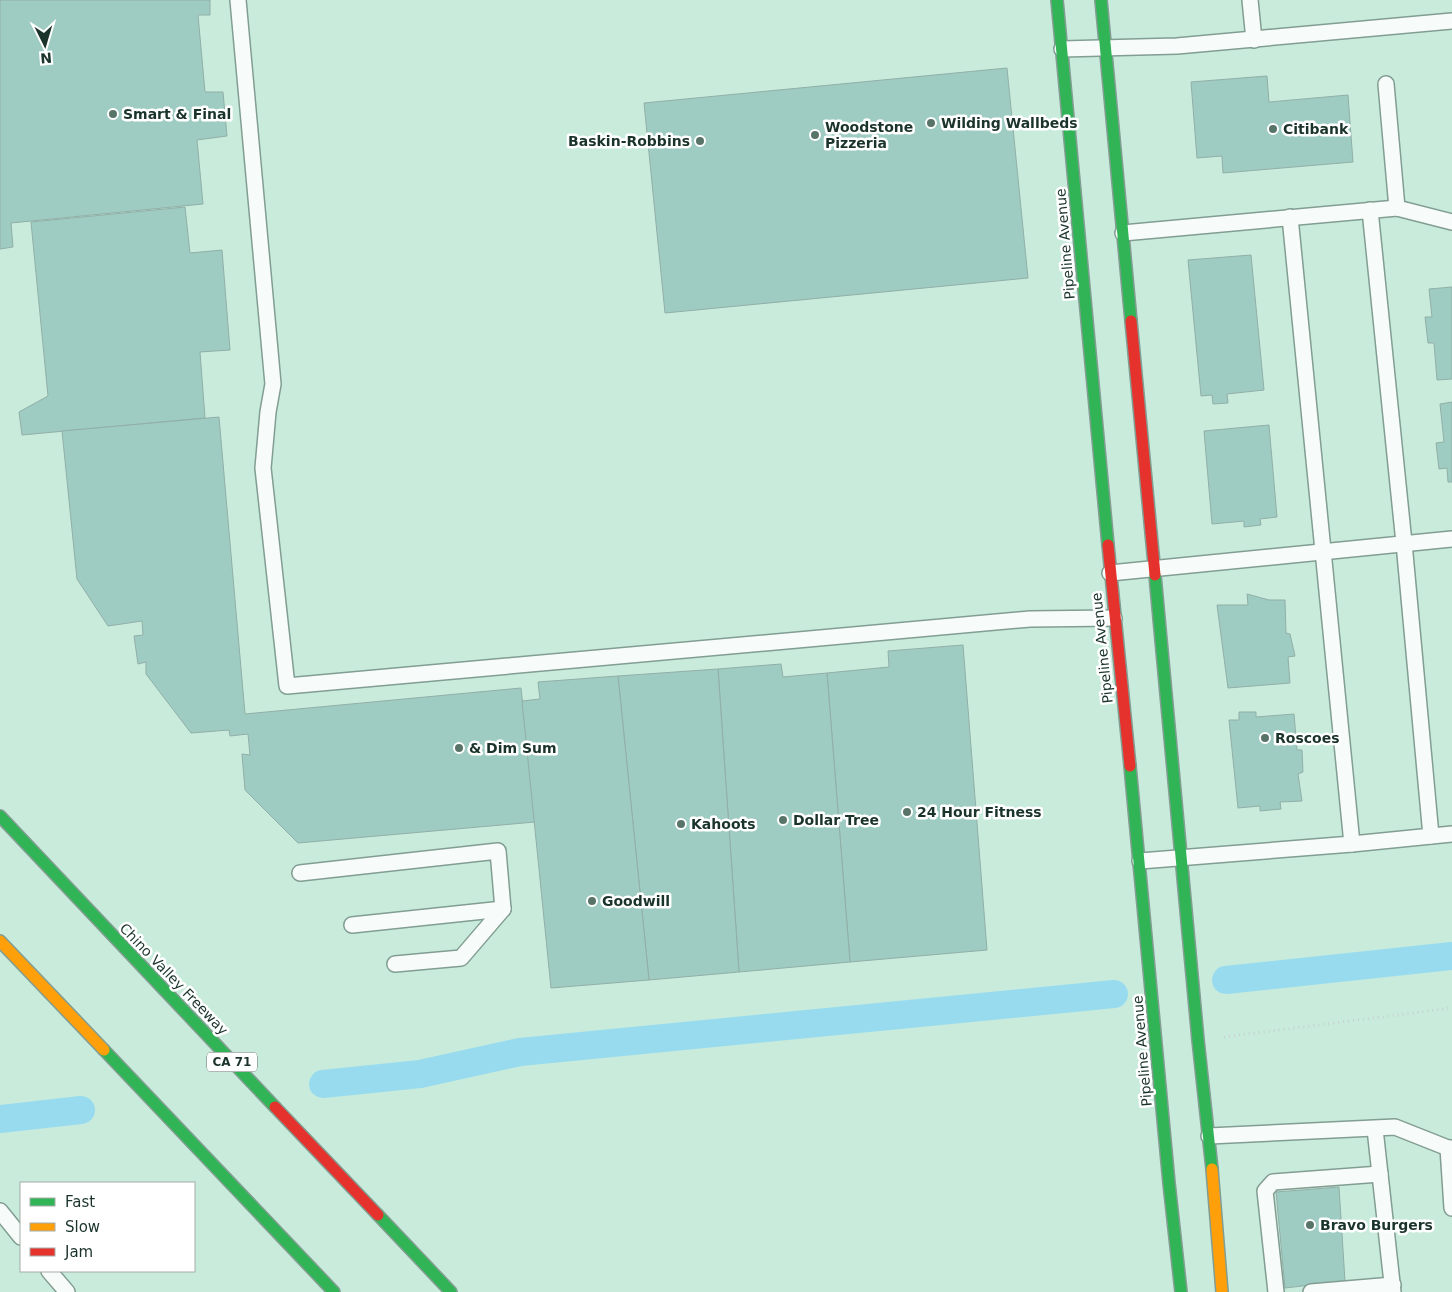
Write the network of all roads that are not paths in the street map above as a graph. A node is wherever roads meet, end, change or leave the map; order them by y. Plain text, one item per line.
1 (238, 0) edge
2 (1057, 0) edge
3 (1101, 0) edge
4 (1250, 0) edge
5 (1452, 21) edge
6 (1254, 40) junction
7 (1106, 48) junction
8 (1062, 49) junction
9 (1386, 84) dead end
10 (1397, 208) junction
11 (1370, 210) junction
12 (1290, 218) junction
13 (1452, 222) edge
14 (1123, 233) junction
15 (1452, 539) edge
16 (1404, 543) junction
17 (1322, 551) junction
18 (1154, 570) junction
19 (1110, 573) junction
20 (1114, 618) junction
21 (0, 810) edge
22 (0, 816) edge
23 (15, 832) junction
24 (1452, 834) edge
25 (1431, 836) junction
26 (1352, 844) junction
27 (1182, 859) junction
28 (1140, 861) junction
29 (300, 873) dead end
30 (503, 909) junction
31 (352, 925) dead end
32 (0, 941) edge
33 (395, 964) dead end
34 (1375, 1129) junction
35 (1209, 1136) junction
36 (1450, 1148) edge
37 (1380, 1174) junction
38 (1452, 1208) edge
39 (0, 1211) edge
40 (20, 1236) edge
41 (50, 1272) edge
42 (1393, 1288) edge
43 (67, 1292) edge
44 (334, 1292) edge
45 (451, 1292) edge
46 (1181, 1292) edge
47 (1222, 1292) edge
48 (1276, 1292) edge
49 (1310, 1292) edge

1 - 20 lane
2 - 8 main road, Pipeline Avenue
3 - 7 main road
4 - 6 lane
5 - 6 lane
6 - 7 lane
7 - 8 lane
7 - 14 main road
8 - 19 main road, Pipeline Avenue
9 - 10 lane
10 - 11 lane
10 - 13 lane
11 - 12 lane
11 - 16 lane
12 - 14 lane
12 - 17 lane
14 - 18 main road
15 - 16 lane
16 - 17 lane
16 - 25 lane
17 - 18 lane
17 - 26 lane
18 - 19 lane
18 - 27 main road
19 - 20 main road, Pipeline Avenue
20 - 28 main road, Pipeline Avenue
21 - 23 main road
22 - 23 main road, Chino Valley Freeway / CA 71
23 - 45 main road, Chino Valley Freeway / CA 71
24 - 25 lane
25 - 26 lane
26 - 27 lane
27 - 28 lane
27 - 35 main road
28 - 46 main road, Pipeline Avenue
29 - 30 lane
30 - 31 lane
30 - 33 lane
32 - 44 main road
34 - 35 lane
34 - 36 lane
34 - 37 lane
35 - 47 main road
36 - 38 lane
37 - 42 lane
37 - 48 lane
39 - 40 lane
41 - 43 lane
42 - 49 lane

